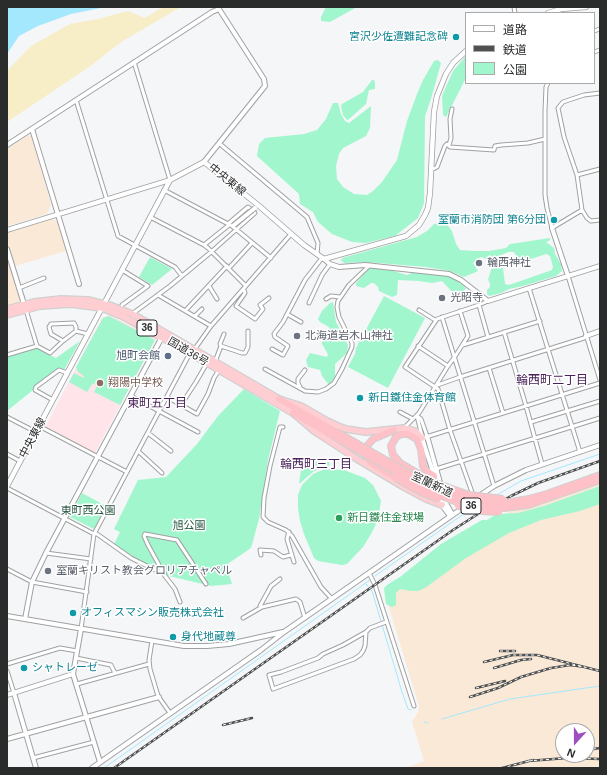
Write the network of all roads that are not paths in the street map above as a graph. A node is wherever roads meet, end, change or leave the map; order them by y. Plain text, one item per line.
1 (580, 7) edge
2 (586, 7) edge
3 (556, 10) edge
4 (465, 51) edge
5 (134, 62) junction
6 (548, 84) edge
7 (600, 93) edge
8 (76, 100) junction
9 (452, 109) dead end
10 (32, 129) junction
11 (545, 139) junction
12 (220, 144) junction
13 (7, 145) edge
14 (448, 145) junction
15 (204, 162) junction
16 (600, 169) edge
17 (431, 170) junction
18 (577, 175) junction
19 (170, 180) junction
20 (164, 190) junction
21 (107, 199) junction
22 (257, 206) junction
23 (582, 210) junction
24 (58, 214) junction
25 (150, 217) junction
26 (600, 220) edge
27 (231, 225) junction
28 (552, 228) junction
29 (7, 230) edge
30 (237, 230) junction
31 (291, 234) junction
32 (252, 243) junction
33 (204, 245) junction
34 (135, 246) junction
35 (7, 249) edge
36 (212, 251) junction
37 (317, 254) junction
38 (271, 258) junction
39 (323, 258) junction
40 (330, 264) junction
41 (370, 265) junction
42 (600, 266) edge
43 (228, 267) junction
44 (122, 270) junction
45 (182, 276) junction
46 (568, 276) junction
47 (44, 278) dead end
48 (79, 284) dead end
49 (209, 286) junction
50 (246, 286) junction
51 (19, 288) junction
52 (530, 288) junction
53 (244, 290) junction
54 (158, 295) junction
55 (340, 297) junction
56 (269, 298) dead end
57 (217, 299) dead end
58 (326, 299) dead end
59 (488, 301) junction
60 (309, 304) dead end
61 (122, 305) dead end
62 (479, 305) junction
63 (103, 306) junction
64 (25, 307) junction
65 (7, 309) edge
66 (202, 309) dead end
67 (419, 310) dead end
68 (185, 311) junction
69 (460, 311) junction
70 (132, 314) junction
71 (287, 314) junction
72 (7, 315) edge
73 (194, 316) junction
74 (442, 317) junction
75 (435, 320) junction
76 (540, 321) junction
77 (301, 322) dead end
78 (211, 326) junction
79 (76, 331) junction
80 (248, 331) dead end
81 (600, 331) edge
82 (504, 332) junction
83 (88, 334) junction
84 (224, 334) dead end
85 (586, 336) junction
86 (162, 337) junction
87 (488, 337) junction
88 (63, 341) junction
89 (463, 345) junction
90 (37, 346) junction
91 (221, 346) junction
92 (418, 346) junction
93 (272, 349) dead end
94 (549, 349) junction
95 (192, 351) junction
96 (7, 355) edge
97 (454, 358) junction
98 (512, 361) junction
99 (215, 362) junction
100 (207, 363) junction
101 (448, 366) junction
102 (489, 368) junction
103 (265, 369) dead end
104 (219, 370) junction
105 (304, 370) dead end
106 (67, 373) junction
107 (460, 377) junction
108 (600, 382) edge
109 (435, 386) junction
110 (301, 388) junction
111 (563, 395) junction
112 (131, 396) junction
113 (167, 397) junction
114 (279, 399) junction
115 (53, 400) junction
116 (600, 401) edge
117 (181, 405) junction
118 (526, 406) junction
119 (568, 410) junction
120 (159, 412) junction
121 (400, 412) dead end
122 (293, 413) junction
123 (503, 413) junction
124 (417, 416) junction
125 (7, 417) edge
126 (600, 418) edge
127 (413, 419) junction
128 (474, 422) junction
129 (531, 422) junction
130 (39, 426) junction
131 (572, 426) junction
132 (283, 427) dead end
133 (404, 428) junction
134 (394, 430) junction
135 (450, 430) junction
136 (36, 432) junction
137 (198, 432) dead end
138 (148, 433) junction
139 (424, 437) junction
140 (535, 437) junction
141 (353, 444) junction
142 (600, 445) edge
143 (138, 451) junction
144 (171, 451) dead end
145 (580, 452) junction
146 (7, 454) edge
147 (484, 454) junction
148 (98, 457) junction
149 (20, 461) junction
150 (461, 461) junction
151 (542, 464) junction
152 (434, 471) junction
153 (127, 472) junction
154 (162, 473) dead end
155 (600, 475) edge
156 (600, 480) edge
157 (494, 486) junction
158 (7, 487) edge
159 (475, 499) junction
160 (529, 499) junction
161 (548, 499) junction
162 (442, 505) junction
163 (451, 515) junction
164 (64, 518) junction
165 (289, 532) junction
166 (94, 534) junction
167 (46, 553) junction
168 (261, 555) dead end
169 (291, 555) junction
170 (91, 559) junction
171 (294, 562) dead end
172 (7, 569) edge
173 (164, 573) junction
174 (369, 573) junction
175 (280, 580) dead end
176 (32, 582) junction
177 (206, 584) dead end
178 (87, 592) junction
179 (332, 600) junction
180 (180, 602) dead end
181 (260, 608) junction
182 (7, 616) edge
183 (243, 618) dead end
184 (304, 618) junction
185 (25, 619) junction
186 (383, 623) junction
187 (81, 629) junction
188 (284, 632) junction
189 (366, 632) junction
190 (152, 641) junction
191 (77, 651) junction
192 (76, 658) junction
193 (7, 664) edge
194 (149, 664) junction
195 (7, 671) edge
196 (115, 673) junction
197 (74, 674) junction
198 (76, 684) junction
199 (14, 693) junction
200 (7, 695) edge
201 (159, 698) junction
202 (414, 706) dead end
203 (170, 713) junction
204 (87, 717) junction
205 (26, 734) junction
206 (7, 739) edge
207 (94, 742) junction
208 (34, 758) junction
209 (100, 762) junction
210 (36, 768) edge
211 (92, 768) edge

1 - 2 main road
1 - 3 main road
4 - 17 main road
5 - 8 street
5 - 12 street
5 - 19 street
6 - 11 street
7 - 18 street
8 - 10 street
8 - 21 street
9 - 14 street
10 - 13 street
10 - 24 street
11 - 14 street
11 - 28 street
12 - 15 street
12 - 37 street
14 - 17 street
15 - 19 main road, 中央東線
15 - 22 main road, 中央東線
16 - 18 street
17 - 39 main road
18 - 23 street
19 - 20 main road, 中央東線
19 - 21 street
20 - 25 main road, 中央東線
20 - 27 street
21 - 24 street
21 - 34 street
22 - 27 street, bridge
22 - 31 main road, 中央東線
23 - 26 street
23 - 28 street
24 - 29 street
24 - 48 street
25 - 33 street
25 - 34 main road, 中央東線
27 - 30 street
27 - 30 street
27 - 33 street
28 - 46 street
30 - 32 street
30 - 36 street
31 - 37 main road, 中央東線
31 - 38 street
32 - 38 street
32 - 43 street
33 - 36 street
34 - 44 main road, 中央東線
34 - 45 street
35 - 51 street
36 - 43 street
36 - 45 street
37 - 39 main road, 中央東線
38 - 50 street
39 - 40 street
39 - 71 street
40 - 41 street
40 - 60 street
41 - 55 street
41 - 59 street
42 - 46 street
43 - 49 street
43 - 50 street
44 - 61 street
44 - 63 main road, 中央東線
45 - 54 street
46 - 52 street
46 - 85 street
47 - 51 street
49 - 57 street
49 - 68 street
50 - 53 street
51 - 64 street
52 - 59 street
52 - 76 street
53 - 56 street
53 - 78 street
54 - 68 street
54 - 70 street
55 - 58 street
55 - 110 street
59 - 62 street
62 - 69 street
62 - 87 street
63 - 64 highway, 国道36号 / 36
63 - 70 highway, 国道36号 / 36
63 - 83 main road, 中央東線
63 - 86 highway, 国道36号 / 36
64 - 65 highway, 国道36号 / 36
64 - 72 highway, 国道36号 / 36
64 - 90 street
66 - 73 street
67 - 75 street
68 - 73 street
69 - 74 street
69 - 89 street
70 - 95 highway, 国道36号 / 36
71 - 77 street
71 - 93 street
73 - 78 street
74 - 75 street
74 - 97 street
75 - 92 street
76 - 82 street
76 - 94 street
78 - 95 street
79 - 83 street
79 - 88 street
79 - 88 street
80 - 91 street
81 - 85 street
82 - 87 street
82 - 98 street
83 - 106 main road, 中央東線
84 - 91 street
85 - 94 street
85 - 108 street
86 - 95 highway, 国道36号 / 36
86 - 112 street
87 - 89 street
88 - 90 street
89 - 97 street
90 - 96 street
91 - 99 street
92 - 101 street
92 - 109 street
94 - 98 street
94 - 111 street
95 - 99 highway, 国道36号 / 36
95 - 100 highway, 国道36号 / 36
95 - 113 street
97 - 101 street
97 - 107 street
98 - 102 street
98 - 118 street
99 - 114 highway, 国道36号 / 36
100 - 104 highway, 国道36号 / 36
100 - 117 street
101 - 109 street
102 - 107 street
102 - 123 street
103 - 110 street
104 - 117 street
104 - 122 highway, 国道36号 / 36
105 - 110 street
106 - 115 main road, 中央東線
106 - 115 street
107 - 109 street
107 - 128 street
108 - 111 street
109 - 124 street
109 - 135 street
111 - 118 street
111 - 119 street
112 - 120 street
112 - 148 street
113 - 117 street
113 - 120 street
114 - 134 highway, 国道36号
114 - 141 highway, 室蘭新道 / 36
115 - 130 main road, 中央東線
116 - 119 street
118 - 123 street
118 - 129 street
119 - 129 street
119 - 131 street
120 - 137 street
120 - 138 street
121 - 127 street
122 - 141 highway, 室蘭新道 / 36
122 - 162 highway, 国道36号
123 - 128 street
124 - 127 street
124 - 139 street
125 - 136 street
126 - 131 street
127 - 133 street
128 - 135 street
128 - 147 street
129 - 140 street
130 - 136 main road, 中央東線
130 - 148 street
131 - 140 street
131 - 145 street
132 - 165 street
133 - 134 highway, 国道36号
133 - 139 highway
134 - 161 highway, bridge
135 - 139 street
135 - 150 street
136 - 149 main road, 中央東線
138 - 143 street
138 - 144 street
139 - 152 street
140 - 147 street
140 - 151 street
141 - 160 highway, 室蘭新道 / 36, bridge
141 - 161 highway, 室蘭新道 / 36, bridge
142 - 145 street
143 - 153 street
143 - 154 street
145 - 151 street
146 - 149 street
147 - 150 street
147 - 157 street
148 - 153 street
148 - 164 street
149 - 158 main road, 中央東線
150 - 152 street
150 - 159 street
151 - 157 street
152 - 160 highway, bridge
152 - 162 street
152 - 163 street
153 - 166 street
155 - 160 highway, 室蘭新道 / 36, bridge
156 - 161 highway, 室蘭新道 / 36, bridge
157 - 159 street
158 - 164 street
159 - 163 street
162 - 163 street
163 - 174 street
164 - 166 street
164 - 167 street
165 - 169 street
165 - 179 street
166 - 170 street
166 - 173 street
167 - 170 street
167 - 176 street
168 - 169 street
169 - 171 street
170 - 178 street
172 - 176 street
173 - 177 street
173 - 180 street
174 - 179 street
174 - 186 street
175 - 181 street
176 - 178 street
176 - 185 street
178 - 187 street
179 - 184 street
181 - 183 street
181 - 184 street
182 - 185 street
184 - 188 street
185 - 187 street
186 - 189 street
186 - 202 street
187 - 190 street
187 - 191 street
188 - 190 street
188 - 203 street
189 - 189 street
190 - 194 street
191 - 192 street
191 - 193 street
192 - 196 street
192 - 197 street
194 - 196 street
194 - 201 street
195 - 199 street
196 - 198 street
197 - 198 street
197 - 199 street
198 - 204 street
199 - 200 street
199 - 205 street
201 - 203 street
201 - 204 street
203 - 209 street
204 - 205 street
204 - 207 street
205 - 206 street
205 - 208 street
207 - 208 street
207 - 209 street
208 - 210 street
209 - 211 street

